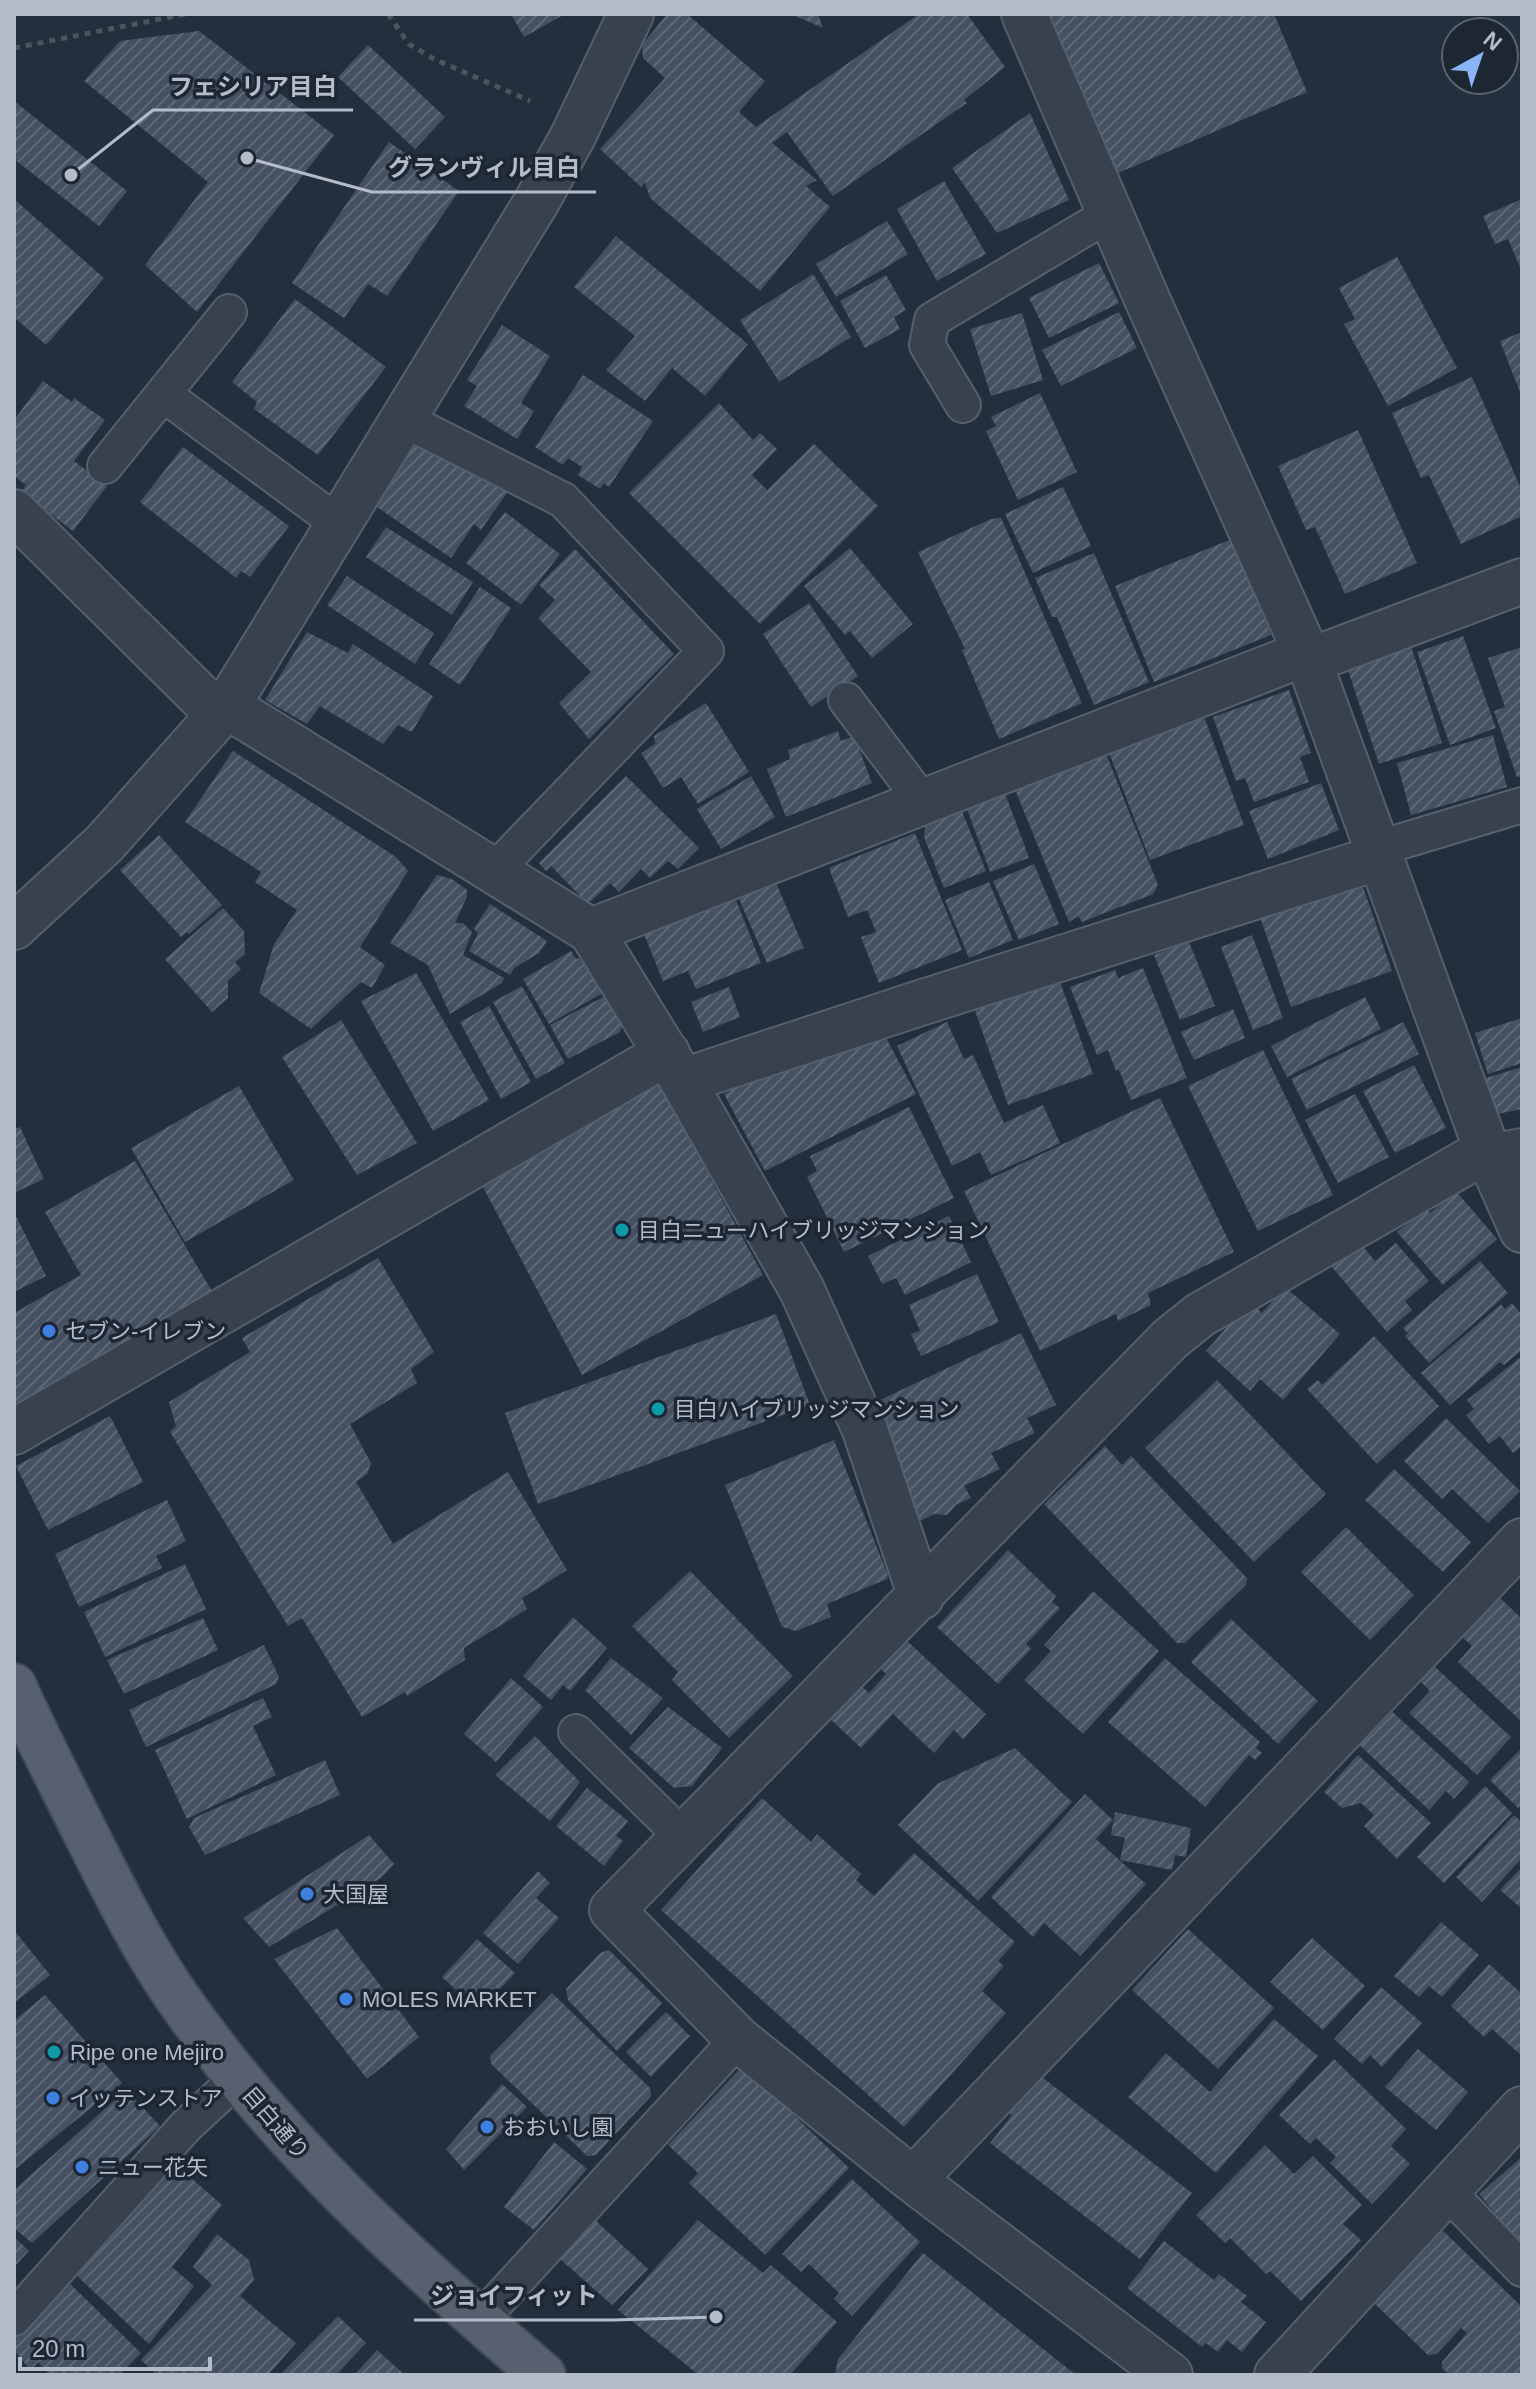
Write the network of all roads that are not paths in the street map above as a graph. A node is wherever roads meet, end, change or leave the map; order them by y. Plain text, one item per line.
1 (631, 14) edge
2 (1024, 14) edge
3 (1111, 213) junction
4 (229, 312) dead end
5 (163, 394) junction
6 (963, 405) dead end
7 (403, 419) junction
8 (105, 466) dead end
9 (14, 512) edge
10 (339, 524) junction
11 (1522, 581) edge
12 (1307, 657) junction
13 (846, 700) dead end
14 (223, 711) junction
15 (923, 802) junction
16 (1522, 805) edge
17 (1378, 853) junction
18 (494, 871) junction
19 (14, 927) edge
20 (591, 931) junction
21 (675, 1067) junction
22 (1505, 1153) edge
23 (1522, 1230) edge
24 (14, 1432) edge
25 (1522, 1541) edge
26 (921, 1597) junction
27 (14, 1686) edge
28 (576, 1732) dead end
29 (684, 1838) junction
30 (738, 2039) junction
31 (237, 2079) junction
32 (1522, 2109) edge
33 (913, 2180) junction
34 (1447, 2191) junction
35 (1522, 2269) edge
36 (14, 2318) edge
37 (479, 2321) junction
38 (543, 2375) edge
39 (1170, 2375) edge
40 (1277, 2375) edge

1 - 7 street
2 - 3 street
3 - 6 lane
3 - 12 street
4 - 5 lane
5 - 8 lane
5 - 10 lane
7 - 10 street
7 - 18 lane
9 - 14 street
10 - 14 street
11 - 12 street
12 - 15 street
12 - 17 street
13 - 15 lane
14 - 18 street
14 - 19 street
15 - 20 street
16 - 17 lane
17 - 21 street
17 - 22 street
18 - 20 street
20 - 21 street
21 - 24 street
21 - 26 street
22 - 23 street
22 - 26 street
25 - 33 street
26 - 29 street
27 - 31 main road, 目白通り
28 - 29 lane
29 - 30 street
30 - 33 street
30 - 37 lane
31 - 36 lane
31 - 37 main road, 目白通り
32 - 34 street
33 - 39 street
34 - 35 lane
34 - 40 street
37 - 38 main road, 目白通り

